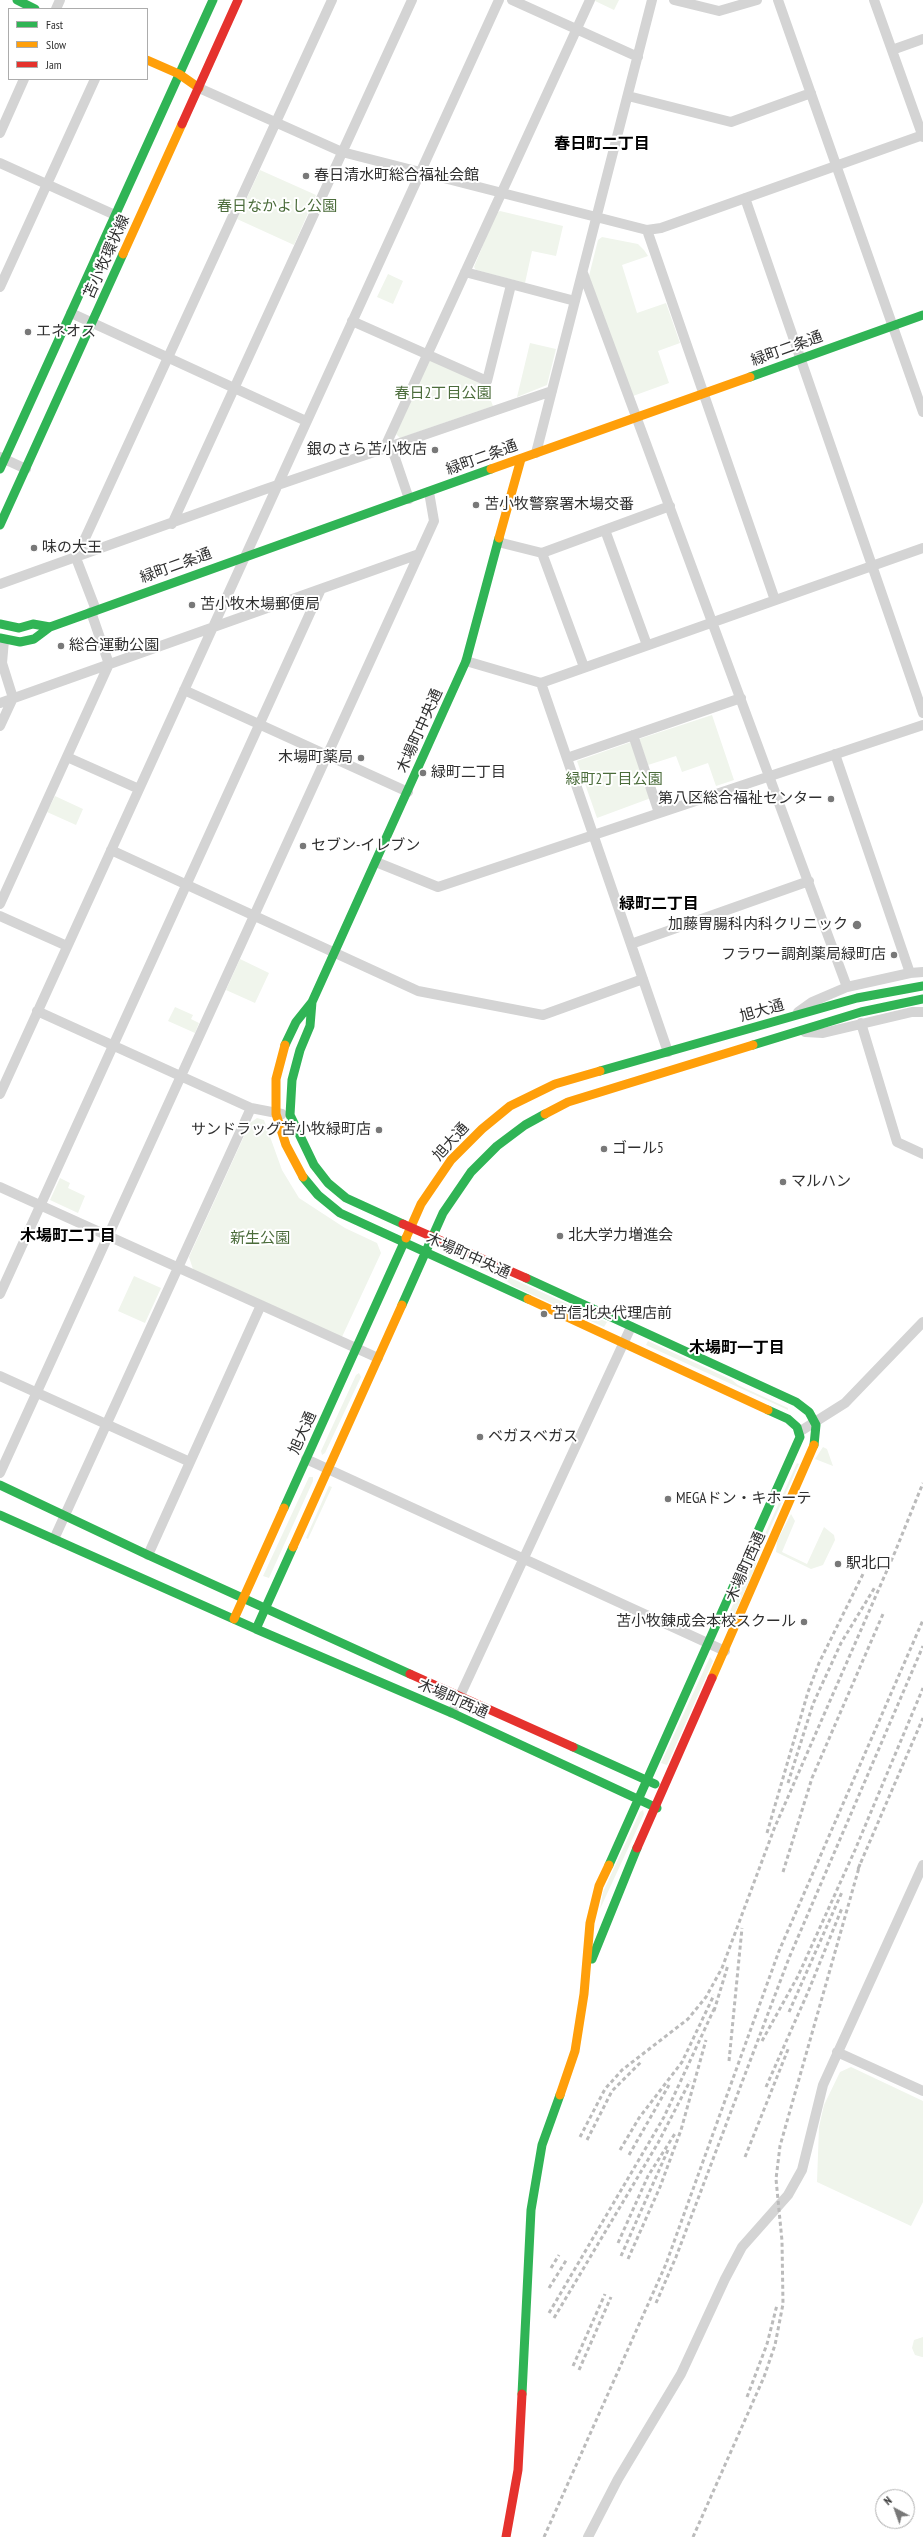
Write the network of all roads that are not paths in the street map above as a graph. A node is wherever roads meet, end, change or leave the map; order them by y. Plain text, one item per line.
1 (17, 0) edge
2 (213, 0) edge
3 (238, 0) edge
4 (332, 0) edge
5 (412, 0) edge
6 (499, 0) edge
7 (512, 0) edge
8 (590, 0) edge
9 (652, 0) edge
10 (674, 0) edge
11 (757, 0) edge
12 (778, 0) edge
13 (874, 0) edge
14 (33, 8) edge
15 (577, 30) junction
16 (923, 39) edge
17 (892, 50) junction
18 (638, 58) junction
19 (148, 60) edge
20 (179, 74) junction
21 (24, 80) edge
22 (95, 80) edge
23 (199, 88) junction
24 (811, 93) junction
25 (628, 96) junction
26 (276, 122) junction
27 (0, 132) edge
28 (923, 135) edge
29 (342, 152) junction
30 (0, 163) edge
31 (837, 165) junction
32 (419, 172) junction
33 (47, 184) junction
34 (501, 194) junction
35 (745, 198) junction
36 (115, 215) junction
37 (596, 219) junction
38 (647, 230) junction
39 (465, 272) junction
40 (583, 273) junction
41 (511, 285) junction
42 (0, 287) edge
43 (575, 301) junction
44 (71, 313) junction
45 (923, 315) edge
46 (352, 321) junction
47 (92, 323) junction
48 (892, 326) junction
49 (427, 356) junction
50 (168, 358) junction
51 (800, 359) junction
52 (234, 388) junction
53 (552, 391) junction
54 (703, 394) junction
55 (923, 412) edge
56 (638, 417) junction
57 (306, 421) junction
58 (388, 448) junction
59 (536, 454) junction
60 (2, 458) edge
61 (521, 459) junction
62 (0, 469) edge
63 (26, 469) junction
64 (276, 485) junction
65 (429, 492) junction
66 (409, 499) junction
67 (670, 506) junction
68 (172, 524) junction
69 (0, 525) edge
70 (605, 530) junction
71 (498, 542) junction
72 (923, 548) edge
73 (542, 553) junction
74 (419, 554) junction
75 (245, 556) junction
76 (76, 558) junction
77 (872, 566) junction
78 (0, 584) edge
79 (321, 589) junction
80 (775, 600) junction
81 (93, 611) junction
82 (714, 622) junction
83 (0, 624) edge
84 (213, 626) junction
85 (50, 627) junction
86 (2, 639) edge
87 (647, 645) junction
88 (466, 661) junction
89 (109, 664) junction
90 (584, 667) junction
91 (541, 682) junction
92 (184, 690) junction
93 (13, 698) junction
94 (741, 698) junction
95 (0, 703) edge
96 (923, 713) edge
97 (259, 724) junction
98 (923, 725) edge
99 (0, 726) edge
100 (633, 735) junction
101 (835, 754) junction
102 (327, 755) junction
103 (67, 757) junction
104 (567, 758) junction
105 (770, 776) junction
106 (139, 789) junction
107 (408, 792) junction
108 (659, 813) junction
109 (593, 835) junction
110 (111, 850) junction
111 (376, 862) junction
112 (808, 881) junction
113 (186, 884) junction
114 (0, 904) edge
115 (254, 915) junction
116 (0, 916) edge
117 (631, 944) junction
118 (67, 946) junction
119 (335, 952) junction
120 (923, 972) edge
121 (910, 973) junction
122 (643, 979) junction
123 (923, 986) edge
124 (847, 987) junction
125 (923, 999) edge
126 (312, 1002) junction
127 (37, 1011) junction
128 (923, 1012) edge
129 (790, 1017) junction
130 (861, 1023) junction
131 (795, 1032) junction
132 (113, 1046) junction
133 (668, 1052) junction
134 (181, 1076) junction
135 (0, 1094) edge
136 (251, 1108) junction
137 (276, 1114) junction
138 (290, 1115) junction
139 (923, 1154) edge
140 (0, 1187) edge
141 (40, 1205) junction
142 (411, 1227) junction
143 (108, 1236) junction
144 (432, 1236) junction
145 (404, 1243) junction
146 (425, 1252) junction
147 (178, 1268) junction
148 (0, 1294) edge
149 (261, 1305) junction
150 (923, 1322) edge
151 (631, 1327) junction
152 (624, 1343) junction
153 (356, 1348) junction
154 (378, 1358) junction
155 (0, 1376) edge
156 (37, 1392) junction
157 (815, 1422) junction
158 (107, 1424) junction
159 (799, 1432) junction
160 (306, 1460) junction
161 (190, 1462) junction
162 (328, 1469) junction
163 (0, 1473) edge
164 (0, 1485) edge
165 (0, 1515) edge
166 (65, 1515) junction
167 (54, 1539) junction
168 (148, 1555) junction
169 (524, 1558) junction
170 (244, 1598) junction
171 (266, 1608) junction
172 (234, 1619) junction
173 (256, 1629) junction
174 (710, 1644) junction
175 (725, 1651) junction
176 (460, 1696) junction
177 (452, 1713) junction
178 (646, 1779) junction
179 (664, 1788) junction
180 (637, 1799) junction
181 (657, 1808) junction
182 (923, 1865) edge
183 (586, 1977) junction
184 (837, 2052) junction
185 (923, 2091) edge
186 (506, 2537) edge
187 (588, 2537) edge

1 - 14 street
2 - 20 street, 苫小牧環状線
3 - 23 street, 苫小牧環状線
4 - 26 street
5 - 29 street
6 - 32 street
7 - 15 street
8 - 15 street
9 - 18 street
10 - 11 street
12 - 24 street
13 - 17 street
15 - 18 street
15 - 34 street
16 - 17 street
17 - 28 street
18 - 25 street
19 - 20 street
20 - 23 street
20 - 36 street, 苫小牧環状線
21 - 27 street
22 - 33 street
23 - 26 street
23 - 47 street, 苫小牧環状線
24 - 25 street
24 - 31 street
25 - 37 street
26 - 29 street
26 - 50 street
28 - 31 street
29 - 32 street
29 - 52 street
30 - 33 street
31 - 35 street
31 - 48 street
32 - 34 street
32 - 46 street
33 - 36 street
33 - 42 street
34 - 37 street
34 - 39 street
35 - 38 street
35 - 51 street
36 - 44 street, 苫小牧環状線
37 - 38 street
37 - 40 street
38 - 54 street
39 - 41 street
39 - 49 street
40 - 43 street
40 - 56 street
41 - 43 street
41 - 49 street
43 - 53 street
44 - 47 street
44 - 60 street, 苫小牧環状線
45 - 48 street, 緑町二条通
46 - 49 street
46 - 57 street
47 - 50 street
47 - 63 street, 苫小牧環状線
48 - 51 street, 緑町二条通
48 - 55 street
49 - 58 street
50 - 52 street
50 - 76 street
51 - 54 street, 緑町二条通
51 - 77 street
52 - 57 street
52 - 68 street
53 - 58 street
53 - 59 street
54 - 56 street, 緑町二条通
54 - 80 street
56 - 59 street, 緑町二条通
56 - 67 street
57 - 64 street
58 - 64 street
58 - 66 street
59 - 61 street, 緑町二条通
60 - 62 street, 苫小牧環状線
60 - 63 street
61 - 65 street, 緑町二条通
61 - 71 street, 木場町中央通
63 - 69 street, 苫小牧環状線
64 - 68 street
64 - 75 street
65 - 66 street, 緑町二条通
65 - 74 street
66 - 75 street, 緑町二条通
67 - 70 street
67 - 82 street
68 - 76 street
70 - 73 street
70 - 87 street
71 - 73 street
71 - 88 street, 木場町中央通
72 - 77 street
73 - 90 street
74 - 79 street
74 - 102 street
75 - 81 street, 緑町二条通
75 - 84 street
76 - 78 street
76 - 81 street
77 - 80 street
77 - 96 street
79 - 84 street
79 - 97 street
80 - 82 street
81 - 85 street, 緑町二条通
81 - 89 street
82 - 87 street
82 - 94 street
83 - 85 street, 緑町二条通
84 - 89 street
84 - 92 street
85 - 86 street, 緑町二条通
86 - 93 street
87 - 90 street
88 - 91 street
88 - 107 street, 木場町中央通
89 - 93 street
89 - 103 street
90 - 91 street
91 - 104 street
92 - 97 street
92 - 106 street
93 - 95 street
93 - 99 street
94 - 100 street
94 - 105 street
97 - 102 street
97 - 113 street
98 - 101 street
100 - 104 street
100 - 108 street
101 - 105 street
101 - 121 street
102 - 107 street
102 - 115 street
103 - 106 street
103 - 114 street
104 - 109 street
105 - 108 street
105 - 112 street
106 - 110 street
107 - 111 street, 木場町中央通
108 - 109 street
109 - 111 street
109 - 117 street
110 - 113 street
110 - 118 street
111 - 119 street, 木場町中央通
112 - 117 street
112 - 124 street
113 - 115 street
113 - 132 street
115 - 119 street
115 - 134 street
116 - 118 street
117 - 122 street
118 - 127 street
119 - 122 street
119 - 126 street, 木場町中央通
120 - 121 street
121 - 124 street
122 - 133 street
123 - 129 street, 旭大通
124 - 129 street
125 - 131 street, 旭大通
126 - 137 street, 木場町中央通
126 - 138 street, 木場町中央通
127 - 132 street
127 - 135 street
128 - 130 street
129 - 133 street, 旭大通
130 - 131 street
130 - 139 street
131 - 144 street, 旭大通
132 - 134 street
132 - 141 street
133 - 142 street, 旭大通
134 - 136 street
134 - 143 street
136 - 137 street
136 - 147 street
137 - 138 street
137 - 145 street, 木場町中央通
138 - 142 street, 木場町中央通
140 - 141 street
141 - 143 street
141 - 148 street
142 - 144 street, 木場町中央通
142 - 145 street, 旭大通
143 - 147 street
143 - 156 street
144 - 146 street, 旭大通
144 - 151 street, 木場町中央通
145 - 146 street, 木場町中央通
145 - 153 street, 旭大通
146 - 152 street, 木場町中央通
146 - 154 street, 旭大通
147 - 149 street
147 - 158 street
149 - 153 street
149 - 161 street
150 - 157 street
151 - 152 street
151 - 157 street, 木場町中央通
152 - 159 street, 木場町中央通
152 - 169 street
153 - 154 street
153 - 160 street, 旭大通
154 - 162 street, 旭大通
155 - 156 street
156 - 158 street
156 - 163 street
157 - 159 street
157 - 175 street, 木場町西通
158 - 161 street
158 - 166 street
159 - 174 street, 木場町西通
160 - 162 street
160 - 170 street, 旭大通
161 - 168 street
162 - 169 street
162 - 171 street, 旭大通
164 - 166 street
165 - 167 street
166 - 167 street
166 - 168 street
167 - 172 street
168 - 170 street
169 - 174 street
169 - 176 street
170 - 171 street
170 - 172 street, 旭大通
171 - 173 street, 旭大通
171 - 176 street, 木場町西通
172 - 173 street
173 - 177 street, 木場町西通
174 - 175 street
174 - 178 street, 木場町西通
175 - 179 street, 木場町西通
176 - 177 street
176 - 178 street, 木場町西通
177 - 180 street, 木場町西通
178 - 179 street, 木場町西通
178 - 180 street, 木場町西通
179 - 181 street, 木場町西通
180 - 181 street, 木場町西通
180 - 183 street
181 - 183 street
182 - 184 street
183 - 186 street
184 - 185 street
184 - 187 street

